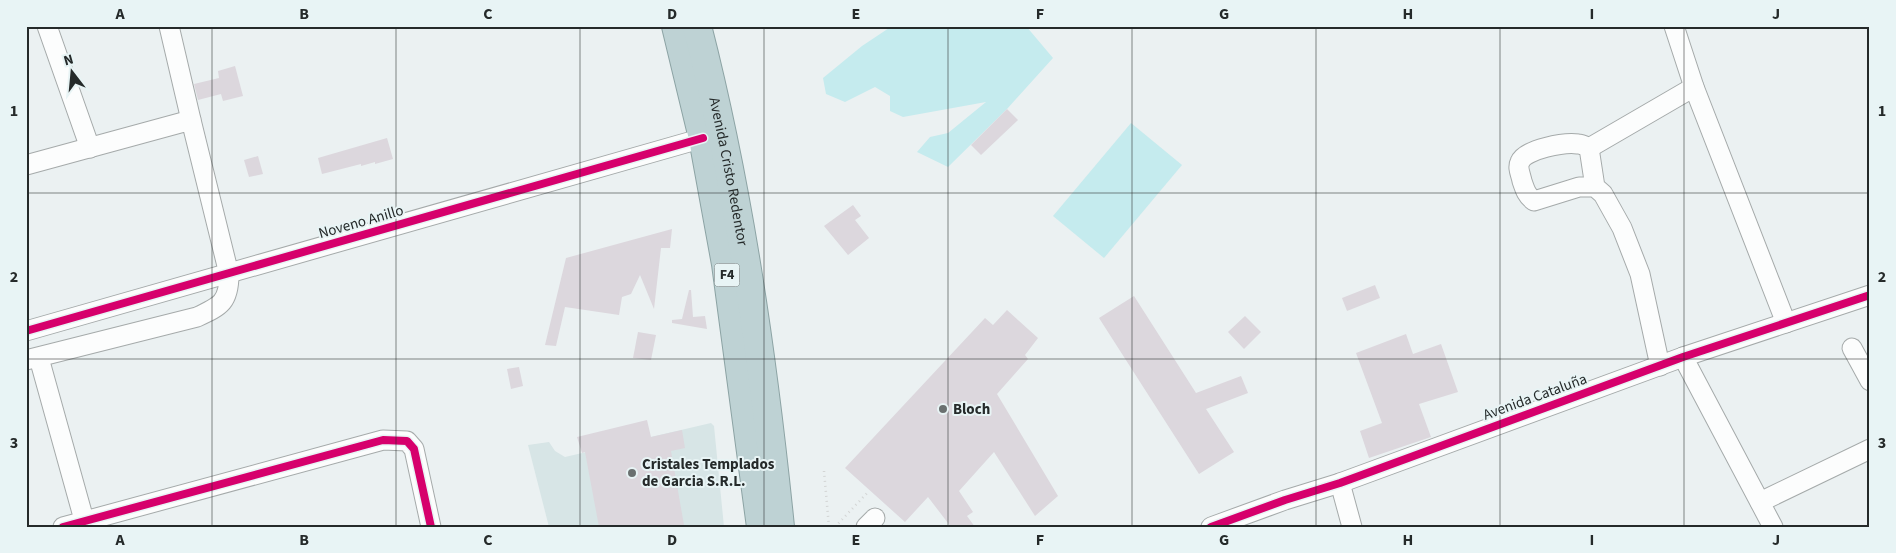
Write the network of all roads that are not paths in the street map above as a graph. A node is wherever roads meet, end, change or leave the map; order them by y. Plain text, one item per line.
1 (47, 26) edge
2 (169, 26) edge
3 (676, 26) edge
4 (697, 26) edge
5 (1674, 26) edge
6 (1694, 87) junction
7 (192, 120) junction
8 (703, 138) junction
9 (90, 148) junction
10 (1589, 148) junction
11 (26, 165) edge
12 (1595, 187) junction
13 (229, 274) junction
14 (1870, 295) edge
15 (1786, 323) junction
16 (26, 330) edge
17 (1852, 348) dead end
18 (1683, 357) junction
19 (32, 359) edge
20 (1660, 366) junction
21 (1870, 381) edge
22 (1870, 449) edge
23 (1340, 483) junction
24 (1760, 502) junction
25 (85, 524) edge
26 (63, 527) edge
27 (431, 527) edge
28 (760, 527) edge
29 (780, 527) edge
30 (1211, 527) edge
31 (1352, 527) edge
32 (1773, 527) edge

1 - 9 street
2 - 7 street
3 - 8 highway, Avenida Cristo Redentor / F4
4 - 29 highway, Avenida Cristo Redentor / F4
5 - 6 street
6 - 10 street
6 - 15 street
7 - 9 street
7 - 13 street
8 - 13 street, Noveno Anillo
8 - 28 highway, Avenida Cristo Redentor / F4
9 - 11 street
10 - 12 street
10 - 12 street
12 - 20 street
13 - 16 street, Noveno Anillo
13 - 19 street
14 - 15 street, Avenida Cataluña
15 - 18 street, Avenida Cataluña
17 - 21 street
18 - 20 street, Avenida Cataluña
18 - 24 street
19 - 25 street
20 - 23 street, Avenida Cataluña
22 - 24 street
23 - 30 street, Avenida Cataluña
23 - 31 street
24 - 32 street
25 - 26 street
25 - 27 street

